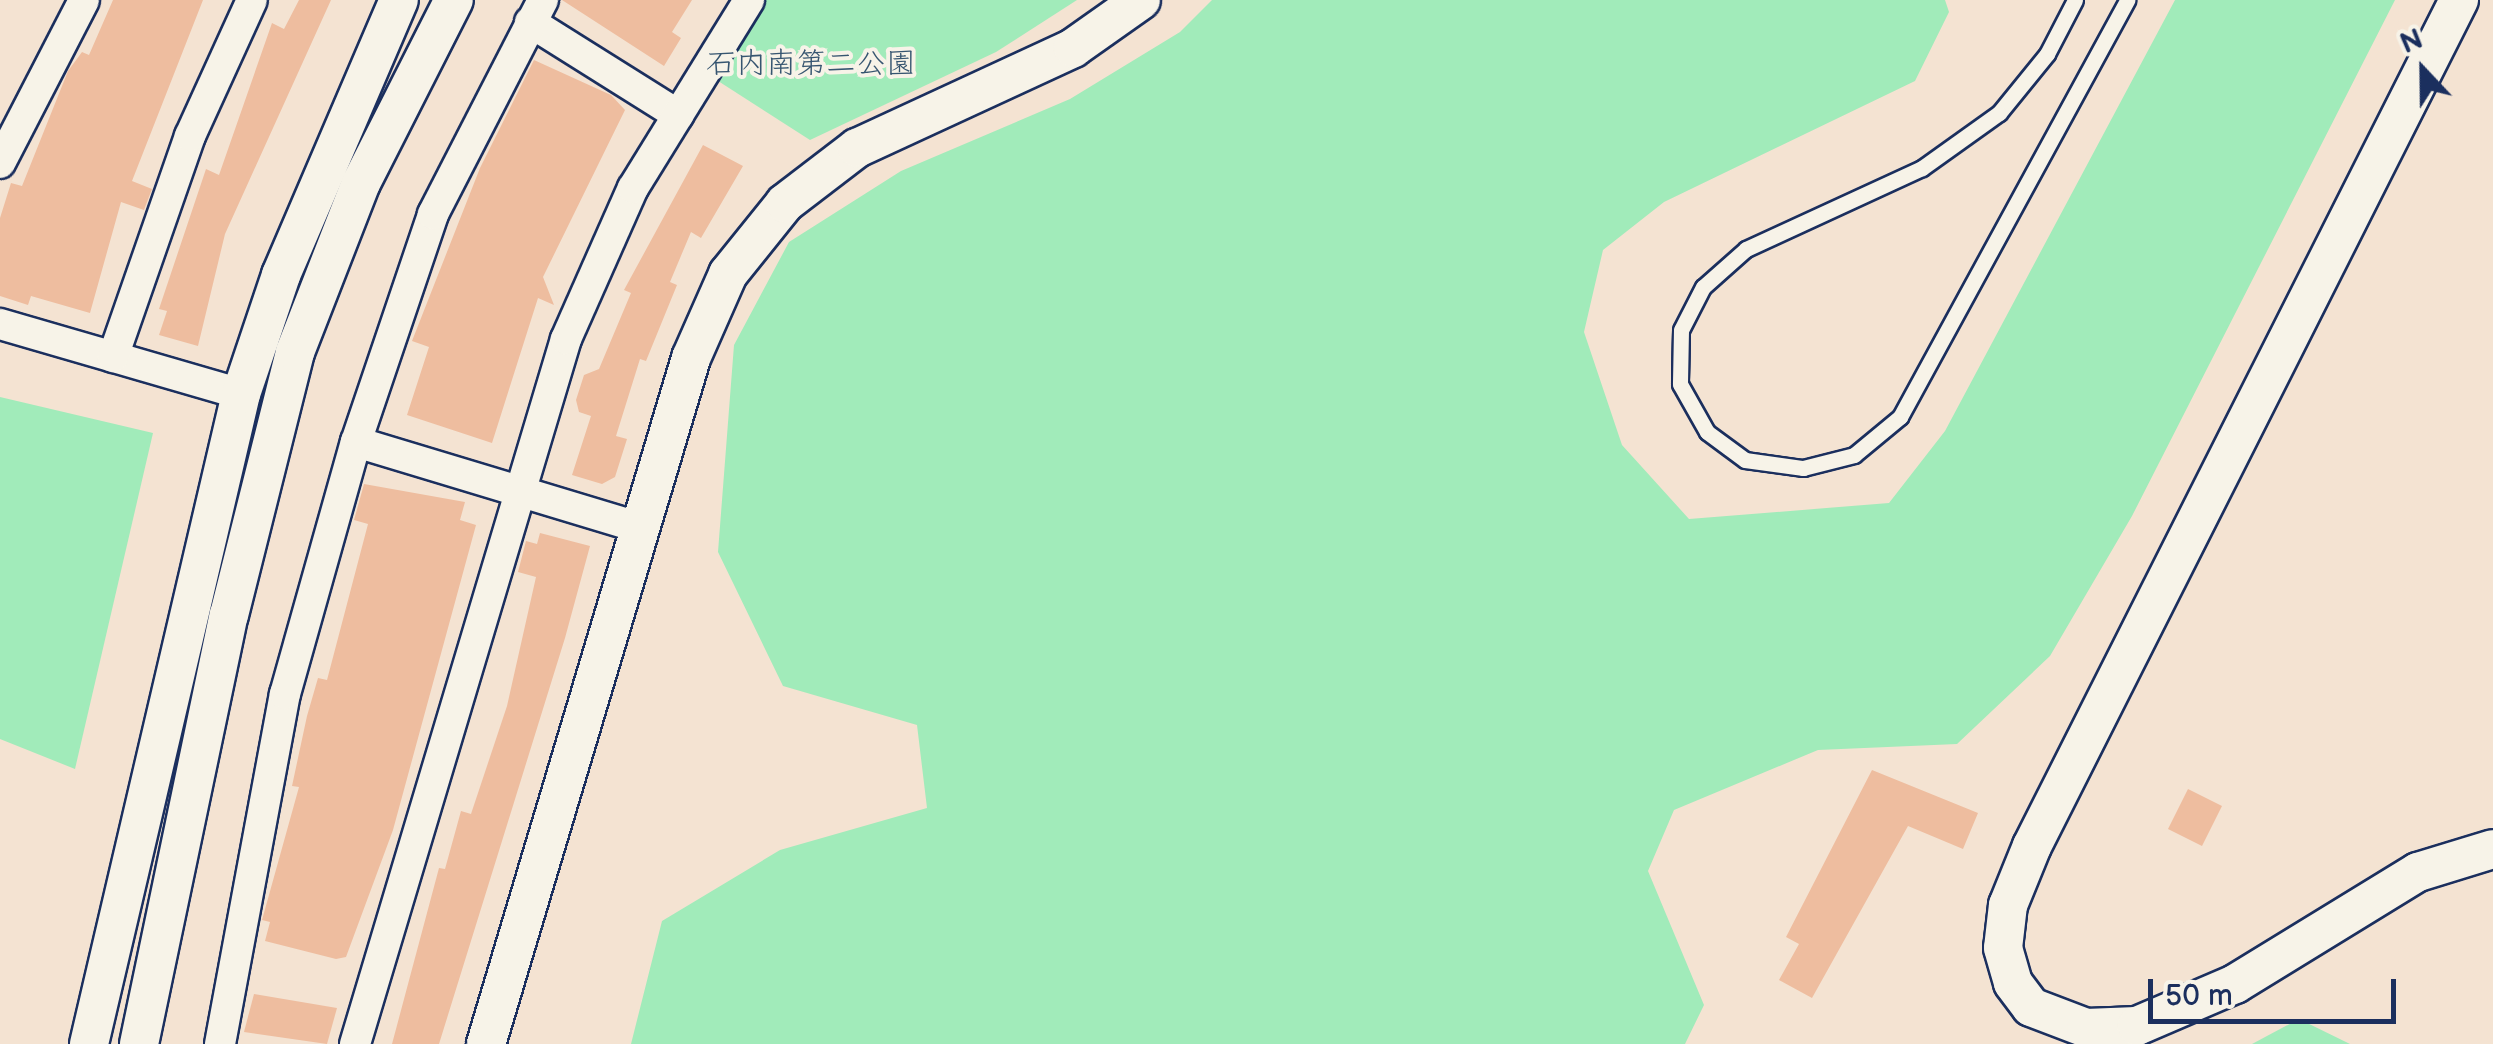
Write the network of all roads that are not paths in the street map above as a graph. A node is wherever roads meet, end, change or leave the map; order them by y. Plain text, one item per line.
1 (84, 0) edge
2 (252, 0) edge
3 (398, 0) edge
4 (454, 0) edge
5 (749, 0) edge
6 (1141, 0) edge
7 (2075, 0) edge
8 (2127, 0) edge
9 (2458, 0) edge
10 (536, 11) edge
11 (678, 115) junction
12 (0, 163) edge
13 (0, 324) edge
14 (113, 357) junction
15 (241, 394) junction
16 (356, 442) junction
17 (521, 492) junction
18 (640, 528) junction
19 (2493, 849) edge
20 (89, 1044) edge
21 (139, 1044) edge
22 (220, 1044) edge
23 (355, 1044) edge
24 (486, 1044) edge

1 - 12 street
2 - 14 street
3 - 15 street
4 - 21 street
5 - 11 street
6 - 18 street
7 - 8 lane
9 - 19 street
10 - 11 street
10 - 16 street
11 - 17 street
13 - 14 street
14 - 15 street
15 - 20 street
16 - 17 street
16 - 22 street
17 - 18 street
17 - 23 street
18 - 24 street

